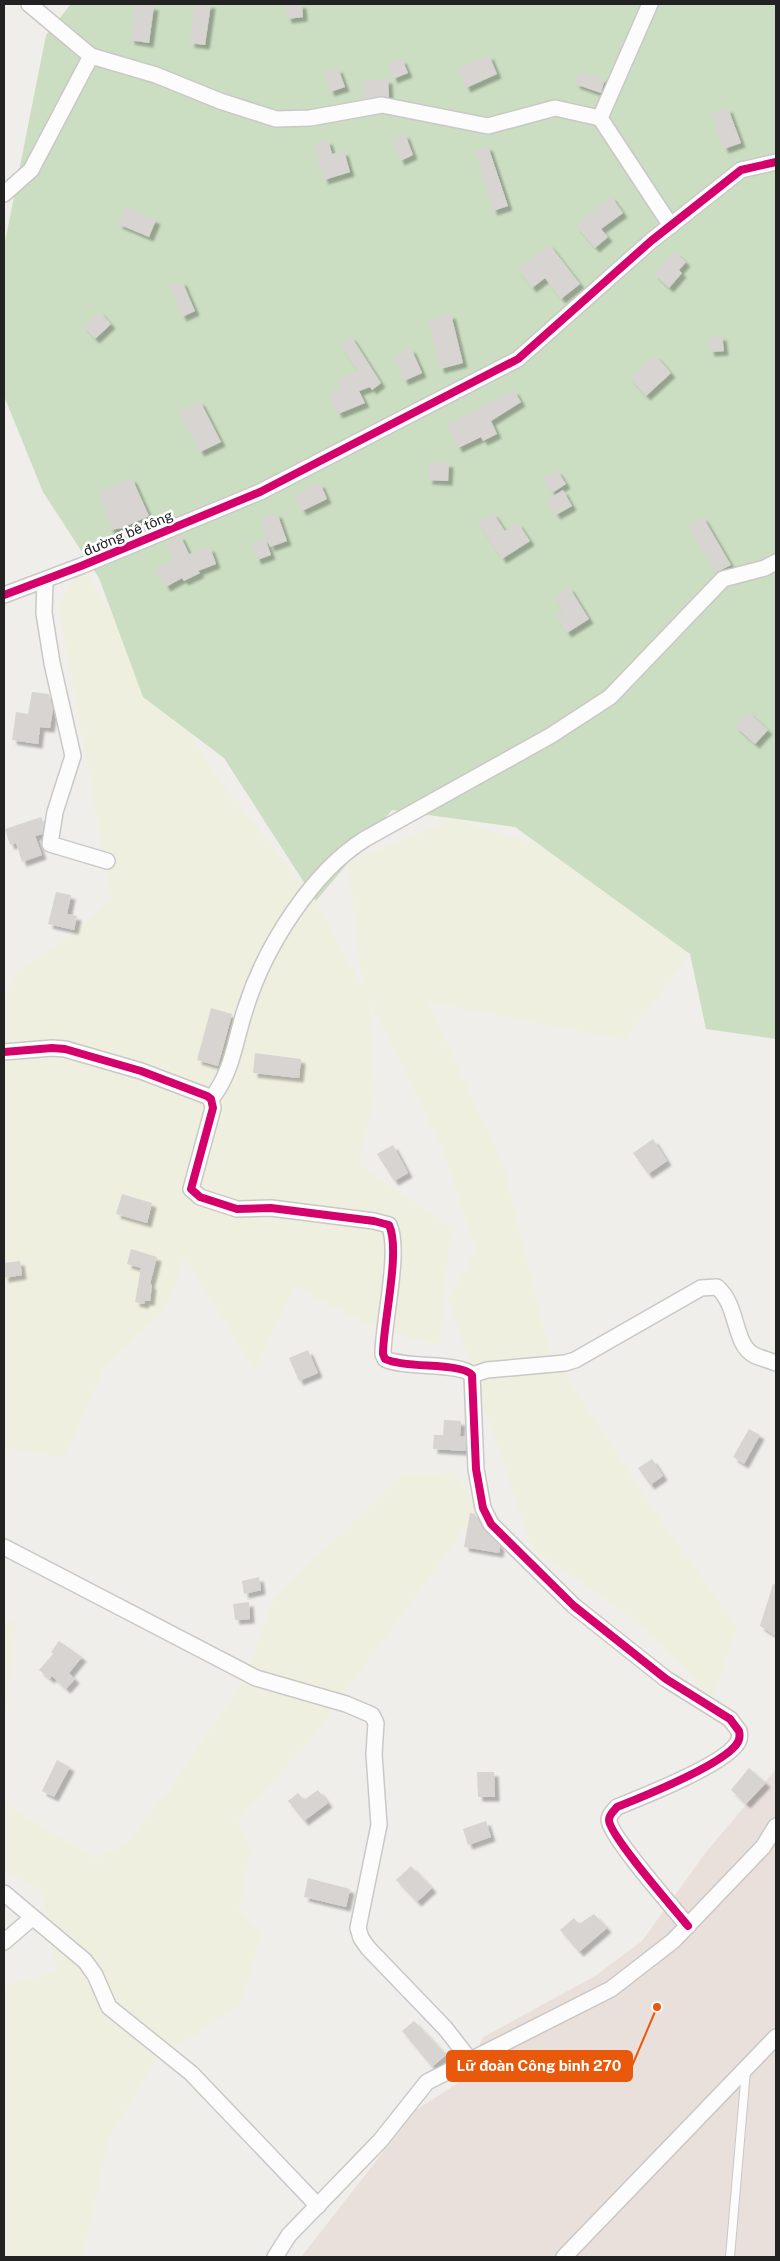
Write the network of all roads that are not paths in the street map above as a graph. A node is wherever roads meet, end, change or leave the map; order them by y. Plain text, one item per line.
1 (29, 4) edge
2 (650, 4) edge
3 (91, 56) junction
4 (600, 118) junction
5 (776, 162) edge
6 (4, 194) edge
7 (671, 226) junction
8 (776, 562) edge
9 (45, 580) junction
10 (4, 595) edge
11 (107, 861) dead end
12 (4, 1052) edge
13 (211, 1099) junction
14 (776, 1363) edge
15 (472, 1375) junction
16 (4, 1547) edge
17 (776, 1826) edge
18 (4, 1894) edge
19 (32, 1918) junction
20 (688, 1926) junction
21 (4, 1942) edge
22 (776, 2037) edge
23 (470, 2060) junction
24 (746, 2068) junction
25 (318, 2206) junction
26 (275, 2257) edge
27 (564, 2257) edge
28 (730, 2257) edge

1 - 3 street
2 - 4 street
3 - 4 street
3 - 6 street
4 - 7 street
5 - 7 street, đường bê tông
7 - 9 street, đường bê tông
8 - 13 street
9 - 10 street, đường bê tông
9 - 11 street
12 - 13 street
13 - 15 street
14 - 15 street
15 - 20 street
16 - 23 street
17 - 20 street
18 - 19 street
19 - 21 street
19 - 25 street
20 - 23 street
22 - 24 street
23 - 25 street
24 - 27 street
24 - 28 lane
25 - 26 street

